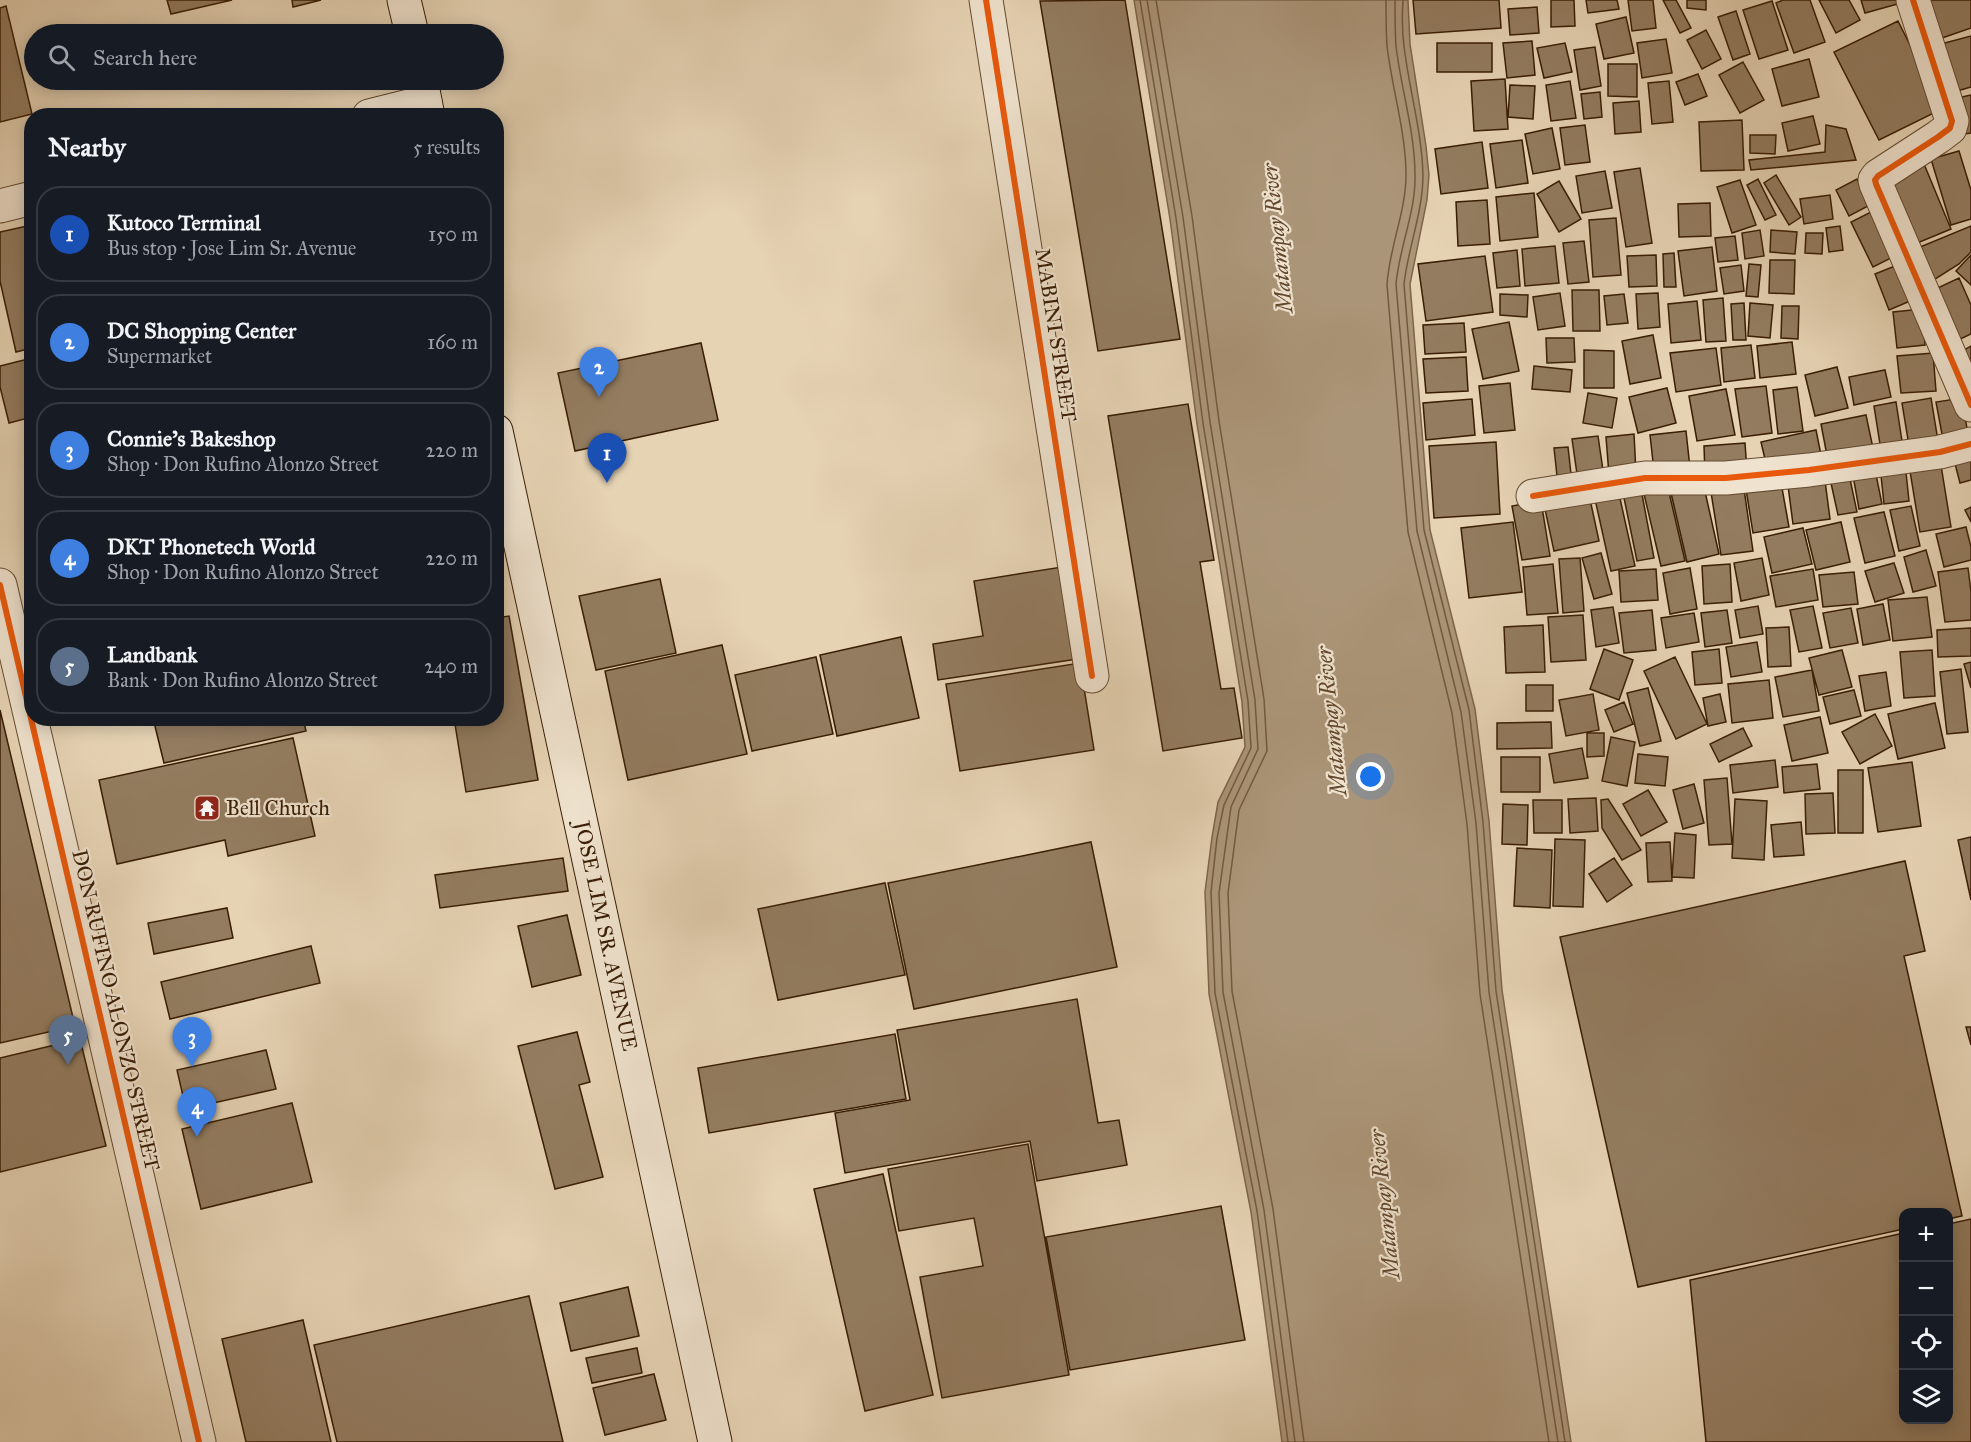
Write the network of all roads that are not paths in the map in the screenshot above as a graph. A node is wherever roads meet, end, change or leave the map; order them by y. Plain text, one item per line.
1 (404, 0) edge
2 (986, 0) edge
3 (1913, 0) edge
4 (410, 24) edge
5 (425, 99) edge
6 (395, 108) edge
7 (24, 200) edge
8 (0, 206) edge
9 (1971, 405) edge
10 (1971, 444) edge
11 (504, 468) edge
12 (1533, 496) dead end
13 (0, 585) edge
14 (1092, 676) dead end
15 (24, 688) edge
16 (33, 726) edge
17 (199, 1442) edge
18 (715, 1442) edge

1 - 4 street
2 - 14 street, MABINI STREET
3 - 9 street
5 - 6 street
7 - 8 street
10 - 12 street
11 - 18 street, JOSE LIM SR. AVENUE
13 - 15 street, DON RUFINO ALONZO STREET
16 - 17 street, DON RUFINO ALONZO STREET

